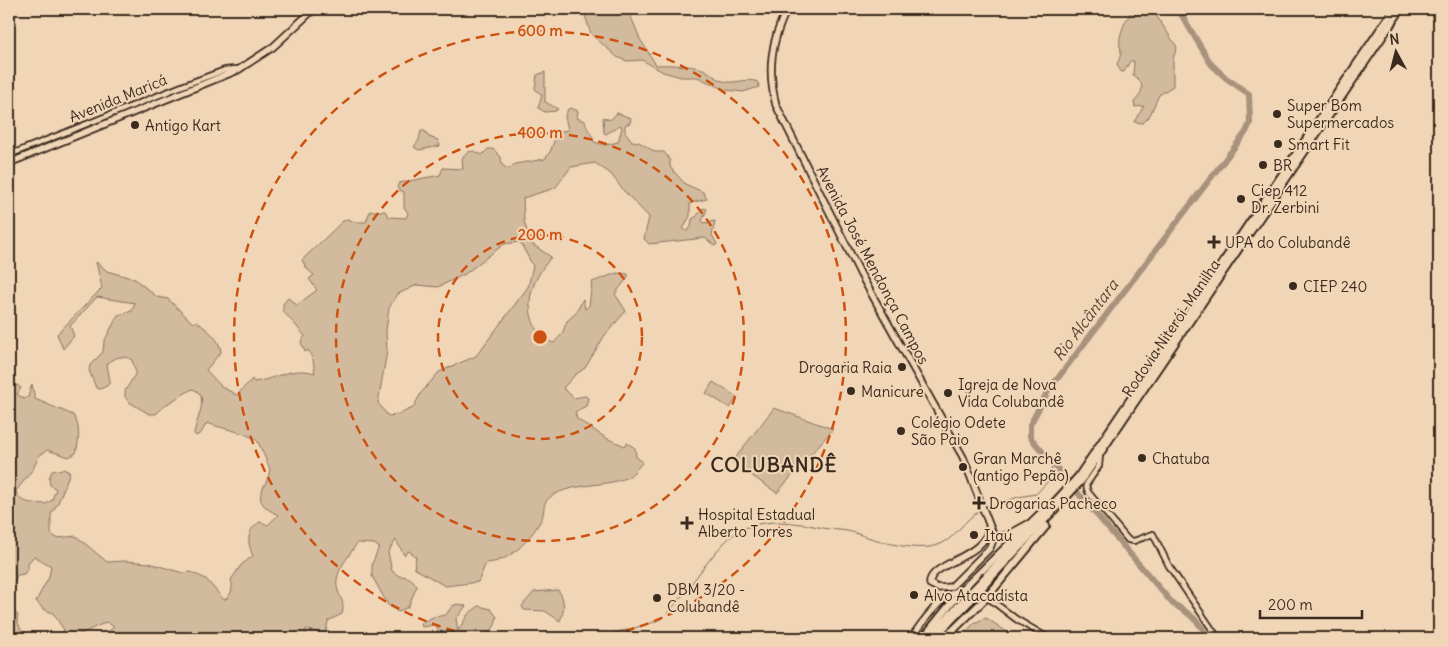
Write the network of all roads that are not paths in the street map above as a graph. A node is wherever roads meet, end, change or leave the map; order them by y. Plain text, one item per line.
1 (314, 9) edge
2 (787, 9) edge
3 (1394, 9) edge
4 (1401, 9) edge
5 (238, 70) junction
6 (9, 155) edge
7 (9, 162) edge
8 (1082, 481) junction
9 (1063, 497) junction
10 (1056, 510) junction
11 (1028, 524) junction
12 (989, 527) junction
13 (994, 537) junction
14 (985, 541) junction
15 (993, 545) junction
16 (1003, 548) junction
17 (978, 573) junction
18 (988, 578) junction
19 (959, 579) junction
20 (980, 586) junction
21 (996, 586) junction
22 (935, 588) junction
23 (962, 590) junction
24 (973, 592) junction
25 (985, 596) junction
26 (968, 598) junction
27 (937, 603) junction
28 (978, 606) junction
29 (911, 638) edge
30 (923, 638) edge
31 (929, 638) edge
32 (934, 638) edge
33 (945, 638) edge
34 (1048, 638) edge
35 (1218, 638) edge

1 - 5 main road
2 - 12 main road, Avenida José Mendonça Campos
3 - 8 highway, Rodovia Niterói-Manilha
4 - 8 highway, Rodovia Niterói-Manilha
5 - 6 street, Avenida Maricá
5 - 7 main road
8 - 9 highway, Rodovia Niterói-Manilha
8 - 35 street
9 - 10 highway, Rodovia Niterói-Manilha
9 - 11 highway
9 - 18 highway, Rodovia Niterói-Manilha
10 - 18 highway, Rodovia Niterói-Manilha
10 - 21 highway
11 - 13 main road
11 - 16 highway
12 - 13 main road, Avenida José Mendonça Campos
12 - 14 main road
13 - 14 main road
13 - 15 main road
14 - 15 main road
14 - 22 main road
15 - 16 main road
15 - 19 main road
16 - 17 highway
17 - 20 main road
17 - 23 highway
18 - 26 highway, Rodovia Niterói-Manilha, bridge
19 - 22 main road
19 - 23 main road
20 - 21 highway
20 - 25 main road
21 - 25 highway
22 - 27 main road
23 - 24 main road
23 - 27 main road
23 - 30 highway
24 - 25 main road
24 - 28 highway
25 - 28 highway
25 - 34 street
26 - 31 highway, Rodovia Niterói-Manilha
26 - 32 highway, Rodovia Niterói-Manilha
27 - 29 main road
28 - 33 highway

